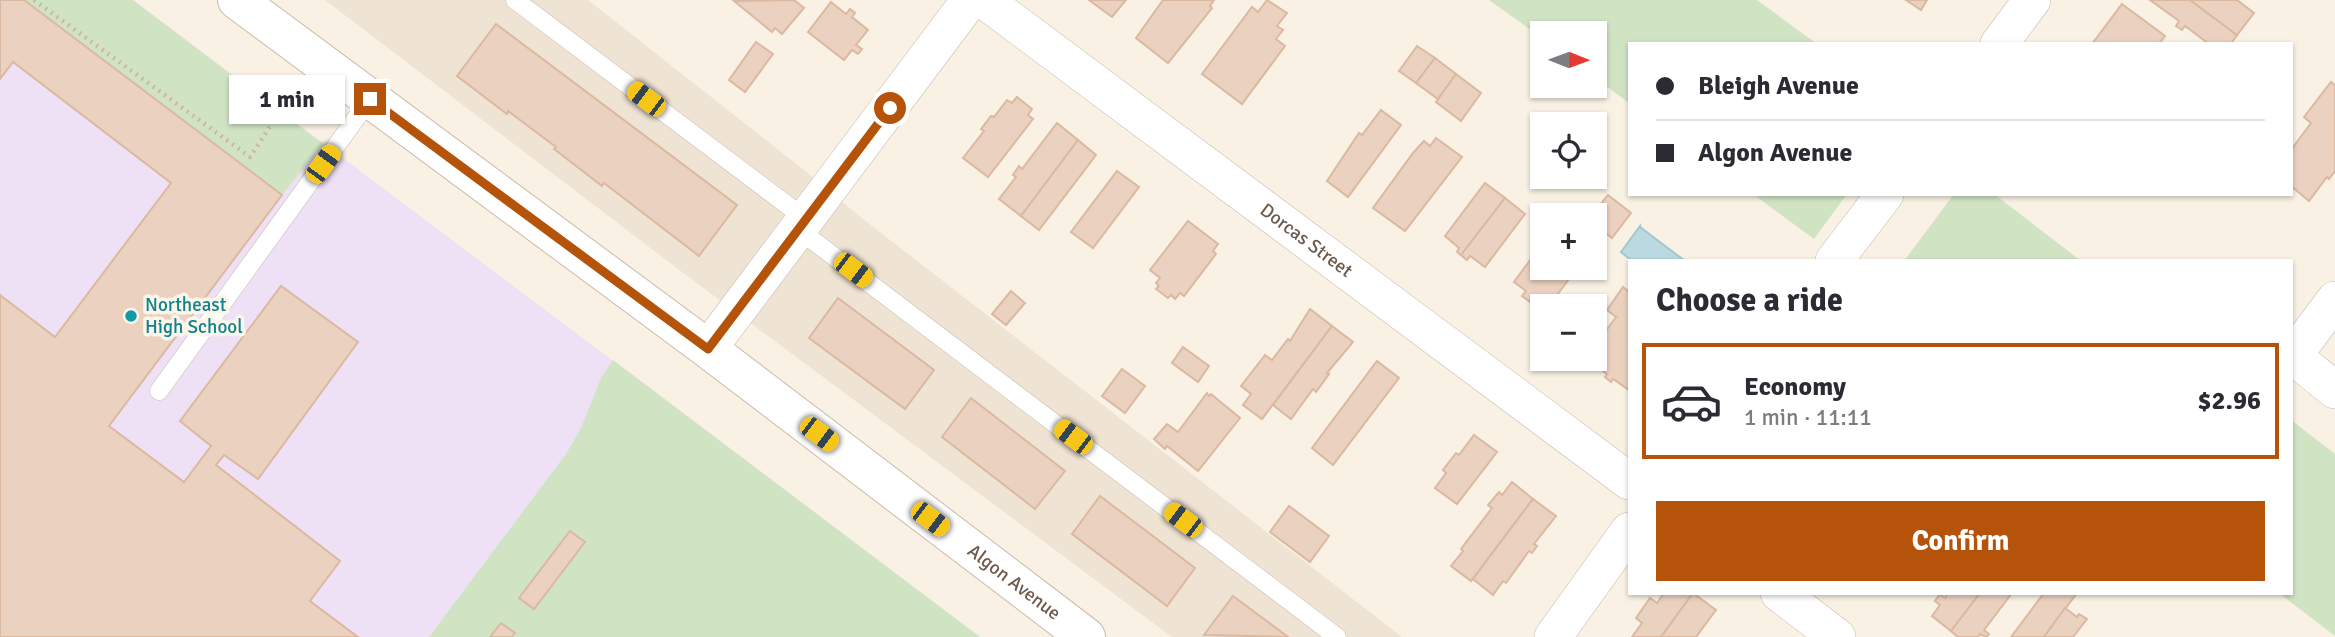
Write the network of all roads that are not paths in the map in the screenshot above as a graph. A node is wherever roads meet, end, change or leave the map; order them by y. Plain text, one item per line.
1 (237, 0) edge
2 (515, 0) edge
3 (970, 0) edge
4 (984, 0) edge
5 (2032, 0) edge
6 (2000, 42) edge
7 (370, 99) junction
8 (1883, 196) edge
9 (803, 225) junction
10 (1836, 259) edge
11 (2335, 300) edge
12 (708, 349) junction
13 (2335, 390) edge
14 (159, 391) dead end
15 (1628, 480) edge
16 (1628, 532) edge
17 (1782, 595) edge
18 (1086, 637) edge
19 (1337, 637) edge
20 (1553, 637) edge
21 (1837, 637) edge

1 - 7 street, Algon Avenue
2 - 9 lane
3 - 9 street
4 - 15 street, Dorcas Street
5 - 6 street
7 - 12 street, Algon Avenue
7 - 14 lane
8 - 10 street
9 - 12 street
9 - 19 lane
11 - 13 street
12 - 18 street, Algon Avenue
16 - 20 street
17 - 21 street

